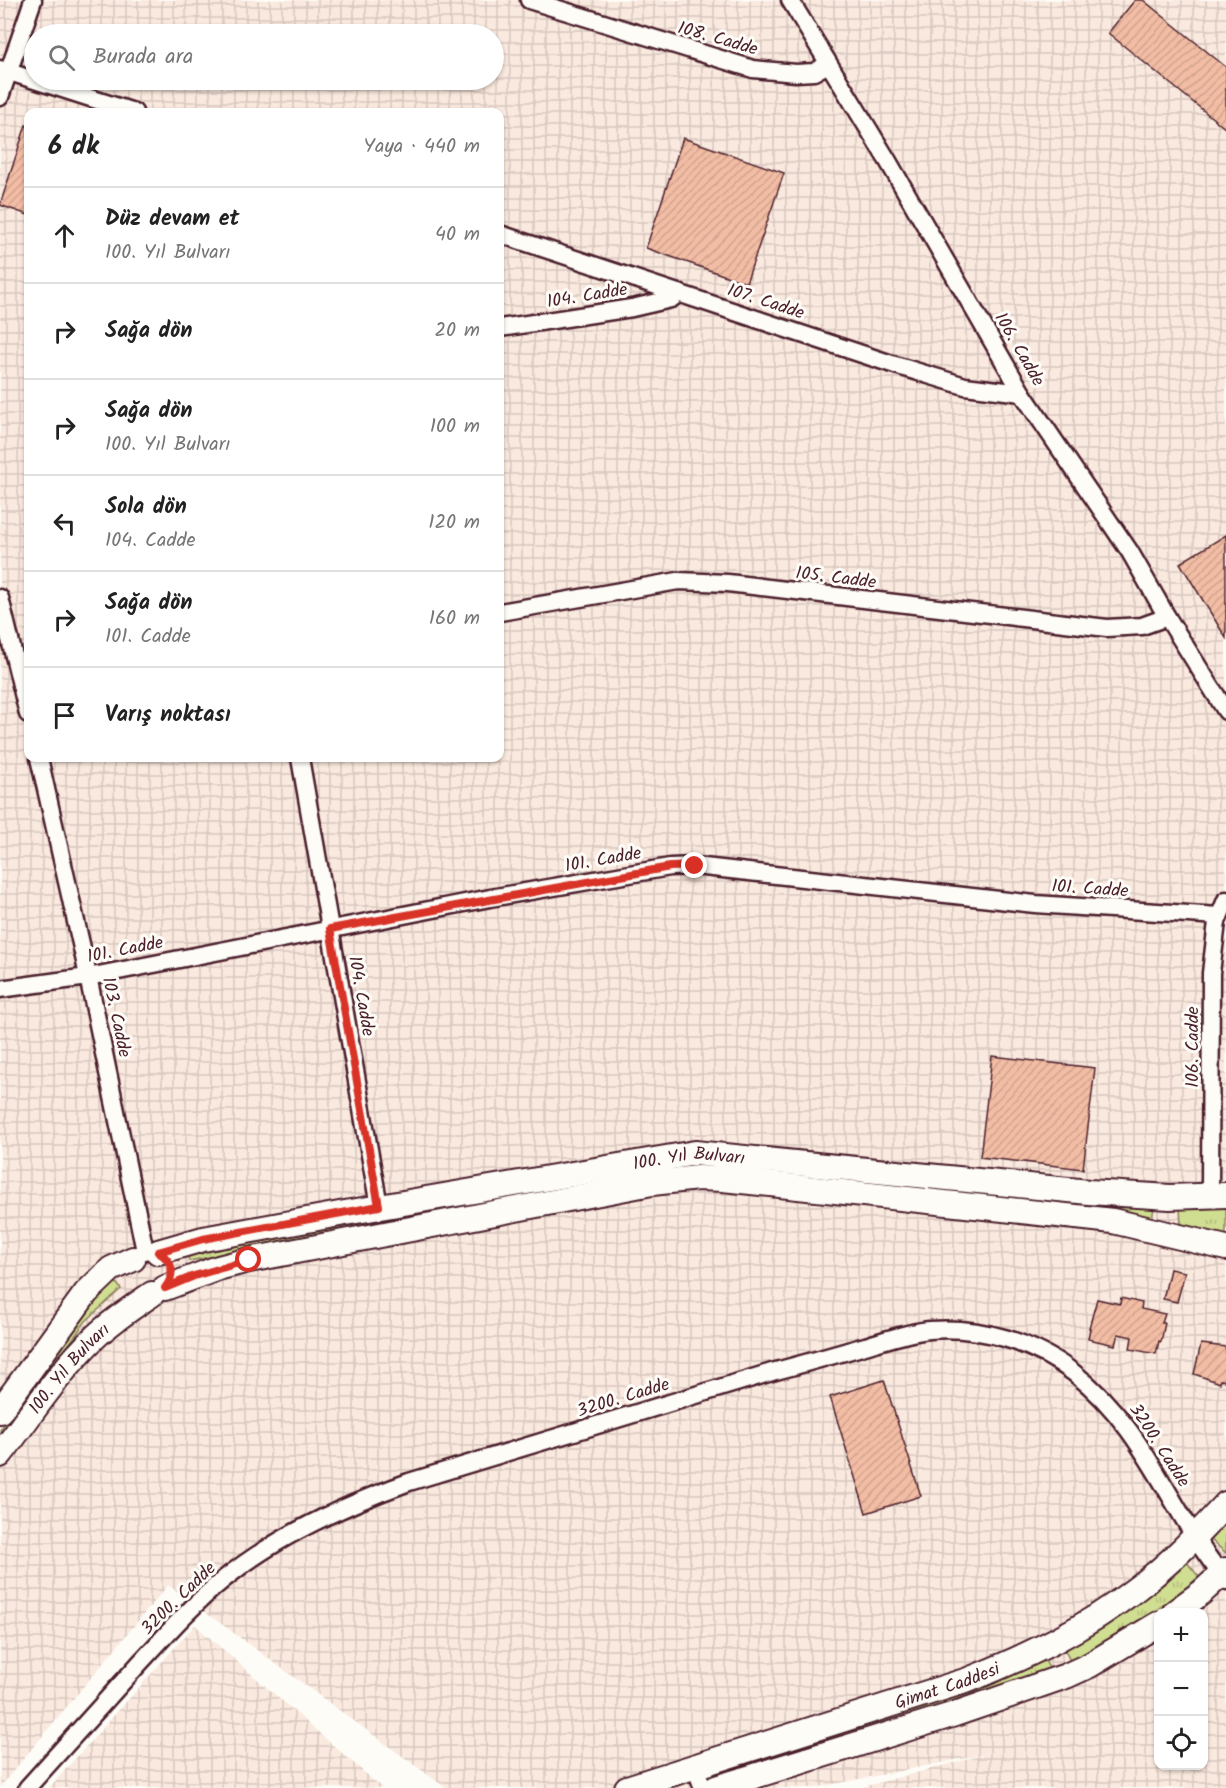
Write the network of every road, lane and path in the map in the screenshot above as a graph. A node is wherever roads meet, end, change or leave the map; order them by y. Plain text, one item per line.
1 (33, 0) edge
2 (529, 0) edge
3 (790, 0) edge
4 (828, 64) junction
5 (4, 71) edge
6 (24, 77) edge
7 (64, 90) edge
8 (0, 97) edge
9 (121, 108) edge
10 (504, 235) edge
11 (679, 293) junction
12 (504, 327) edge
13 (1022, 393) junction
14 (0, 598) edge
15 (504, 611) edge
16 (1167, 617) junction
17 (24, 697) edge
18 (1226, 711) edge
19 (40, 762) edge
20 (301, 762) edge
21 (1226, 900) edge
22 (1219, 916) junction
23 (330, 929) junction
24 (88, 976) junction
25 (0, 988) edge
26 (1218, 1195) edge
27 (379, 1206) junction
28 (1226, 1248) edge
29 (145, 1254) junction
30 (159, 1291) junction
31 (0, 1411) edge
32 (0, 1455) edge
33 (1226, 1504) edge
34 (1194, 1537) junction
35 (1224, 1575) edge
36 (1180, 1608) edge
37 (1154, 1626) edge
38 (1051, 1644) junction
39 (1066, 1676) junction
40 (699, 1778) edge
41 (27, 1788) edge
42 (627, 1788) edge
43 (716, 1788) edge

1 - 5 street
2 - 4 street, 108. Cadde
3 - 4 street, 106. Cadde
4 - 13 street, 106. Cadde
5 - 6 street
5 - 8 street
7 - 9 street
10 - 11 street, 107. Cadde
11 - 12 street, 104. Cadde
11 - 13 street, 107. Cadde
13 - 16 street, 106. Cadde
14 - 17 street
15 - 16 street, 105. Cadde
16 - 18 street, 106. Cadde
19 - 24 street, 103. Cadde
20 - 23 street, 104. Cadde
21 - 22 street, 106. Cadde
22 - 23 street, 101. Cadde
22 - 26 street, 106. Cadde
23 - 24 street, 101. Cadde
23 - 27 street, 104. Cadde
24 - 25 street, 101. Cadde
24 - 29 street, 103. Cadde
26 - 27 main road, 100. Yıl Bulvarı
27 - 29 main road, 100. Yıl Bulvarı
28 - 30 main road, 100. Yıl Bulvarı
29 - 30 main road
29 - 30 main road
29 - 31 main road, 100. Yıl Bulvarı
30 - 32 main road, 100. Yıl Bulvarı
33 - 34 main road, Gimat Caddesi
34 - 35 street, 3200. Cadde
34 - 38 main road, Gimat Caddesi
34 - 41 street, 3200. Cadde
35 - 36 main road
37 - 39 main road, Gimat Caddesi
38 - 39 main road
38 - 40 main road, Gimat Caddesi
39 - 43 main road, Gimat Caddesi
40 - 42 main road, Gimat Caddesi

